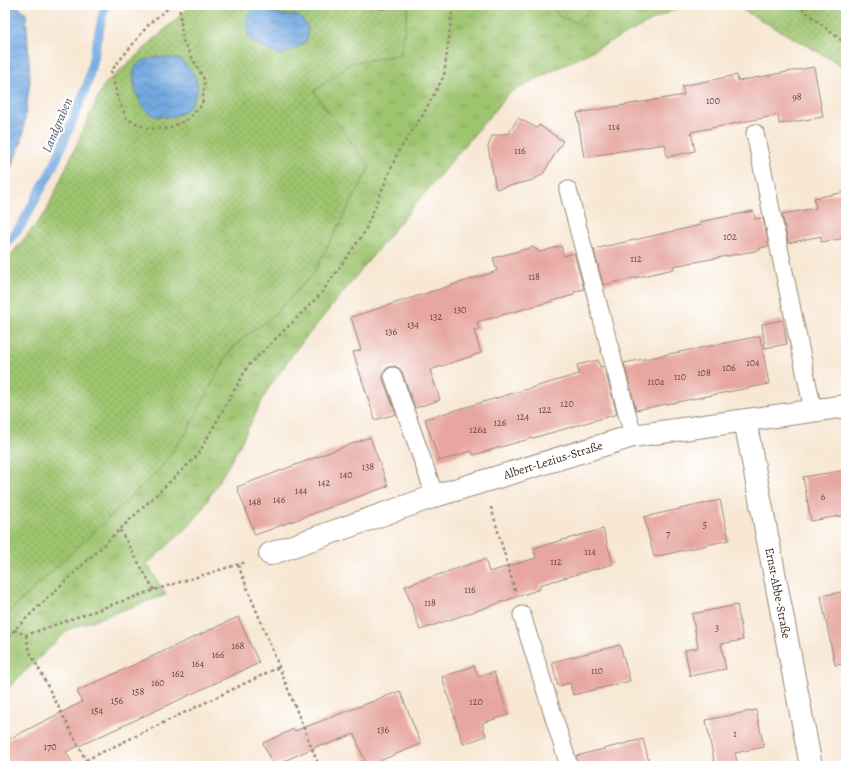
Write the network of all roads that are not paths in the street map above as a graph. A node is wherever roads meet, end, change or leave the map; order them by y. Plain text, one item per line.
1 (755, 133) dead end
2 (568, 190) dead end
3 (394, 376) dead end
4 (846, 406) edge
5 (813, 410) junction
6 (745, 420) junction
7 (633, 436) junction
8 (436, 496) junction
9 (270, 554) road end
10 (522, 615) road end
11 (570, 766) edge
12 (812, 766) edge

1 - 5 lane
2 - 7 lane
3 - 8 lane
4 - 5 street, Albert-Lezius-Straße
5 - 6 street, Albert-Lezius-Straße
6 - 7 street, Albert-Lezius-Straße
6 - 12 street, Ernst-Abbe-Straße
7 - 8 street, Albert-Lezius-Straße
8 - 9 street, Albert-Lezius-Straße
10 - 11 lane

